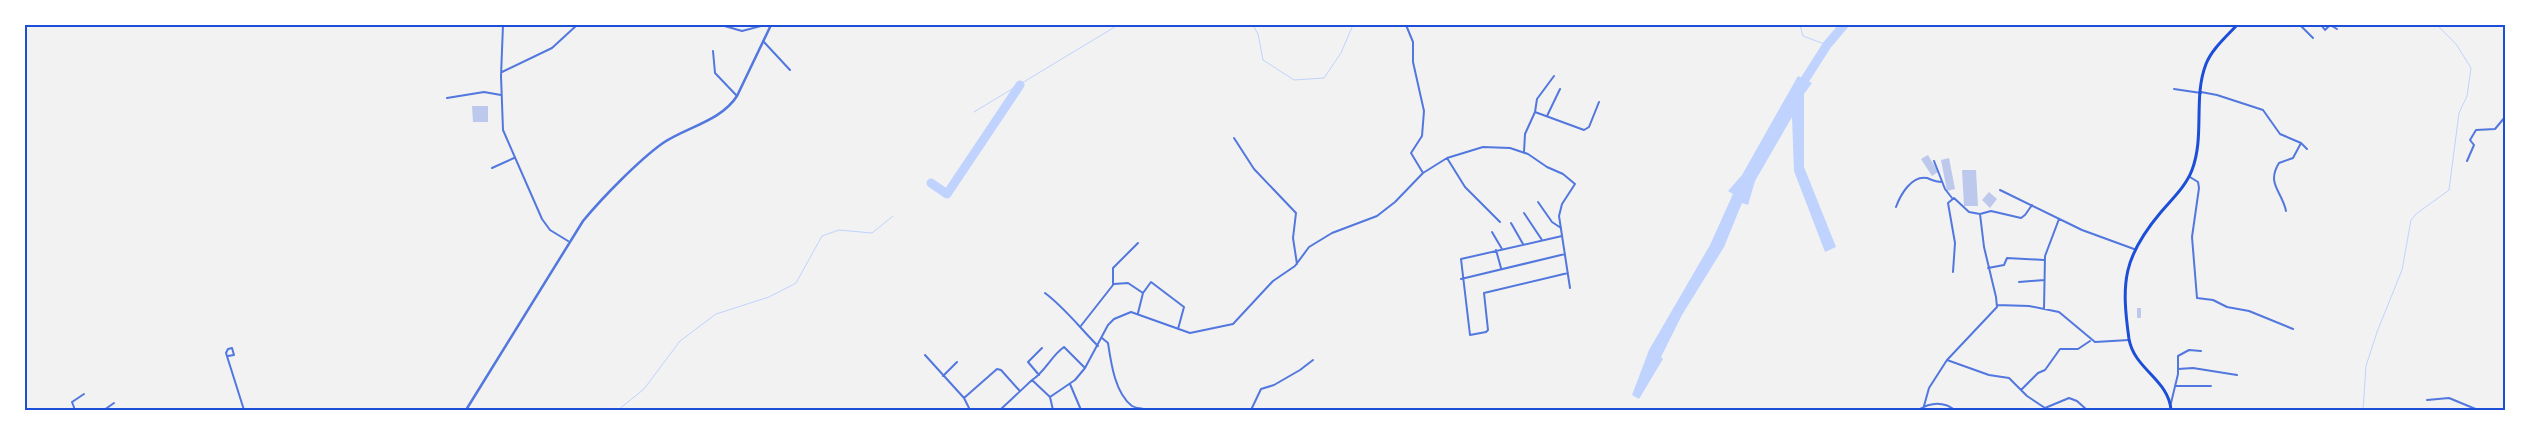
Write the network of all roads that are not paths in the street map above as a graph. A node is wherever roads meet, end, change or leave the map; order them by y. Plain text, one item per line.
1 (503, 25) edge
2 (578, 25) edge
3 (721, 25) edge
4 (765, 25) edge
5 (771, 25) edge
6 (1406, 25) edge
7 (2237, 25) edge
8 (2292, 25) edge
9 (2321, 25) edge
10 (2337, 29) dead end
11 (2313, 38) dead end
12 (763, 41) junction
13 (712, 51) dead end
14 (790, 70) dead end
15 (501, 72) junction
16 (1554, 76) dead end
17 (1560, 89) dead end
18 (2174, 89) dead end
19 (2201, 93) junction
20 (501, 94) junction
21 (737, 96) junction
22 (447, 98) dead end
23 (1599, 102) dead end
24 (1535, 112) junction
25 (1547, 117) junction
26 (2505, 117) edge
27 (1234, 138) dead end
28 (2302, 143) junction
29 (2306, 149) dead end
30 (1524, 152) junction
31 (514, 158) junction
32 (1447, 158) junction
33 (1934, 161) dead end
34 (2467, 161) dead end
35 (492, 168) dead end
36 (1423, 173) junction
37 (2190, 176) junction
38 (1942, 182) junction
39 (2000, 190) dead end
40 (1952, 198) junction
41 (1538, 202) dead end
42 (2032, 205) junction
43 (1896, 207) dead end
44 (2286, 211) dead end
45 (1524, 213) dead end
46 (1980, 214) junction
47 (2059, 219) junction
48 (1500, 222) dead end
49 (1511, 223) dead end
50 (1561, 228) junction
51 (1492, 232) dead end
52 (1562, 236) junction
53 (1542, 240) junction
54 (568, 241) junction
55 (1138, 243) dead end
56 (1523, 244) junction
57 (1502, 249) junction
58 (2134, 249) junction
59 (1496, 250) junction
60 (1566, 254) junction
61 (2044, 260) junction
62 (1297, 264) junction
63 (1500, 268) junction
64 (1988, 268) junction
65 (1953, 272) dead end
66 (1568, 273) junction
67 (1462, 279) junction
68 (2044, 280) junction
69 (2019, 282) dead end
70 (1114, 284) junction
71 (1570, 288) dead end
72 (1045, 293) dead end
73 (1143, 293) junction
74 (1997, 305) junction
75 (2044, 310) junction
76 (1138, 314) junction
77 (1080, 327) junction
78 (1178, 329) junction
79 (2293, 329) dead end
80 (1102, 338) junction
81 (2090, 340) junction
82 (2130, 340) junction
83 (1098, 346) junction
84 (1042, 348) dead end
85 (2201, 351) dead end
86 (925, 355) dead end
87 (228, 356) dead end
88 (1313, 360) dead end
89 (1947, 360) junction
90 (957, 362) dead end
91 (1085, 368) junction
92 (2178, 369) junction
93 (1039, 375) junction
94 (2237, 375) dead end
95 (943, 377) junction
96 (1032, 380) junction
97 (1070, 384) junction
98 (2175, 386) junction
99 (2211, 386) dead end
100 (1019, 390) junction
101 (2021, 390) junction
102 (84, 394) dead end
103 (1050, 397) junction
104 (964, 398) junction
105 (2427, 400) dead end
106 (114, 403) dead end
107 (2170, 404) junction
108 (1924, 406) junction
109 (75, 410) edge
110 (104, 410) edge
111 (244, 410) edge
112 (466, 410) edge
113 (970, 410) edge
114 (1000, 410) edge
115 (1053, 410) edge
116 (1081, 410) edge
117 (1148, 410) edge
118 (1251, 410) edge
119 (1918, 410) edge
120 (1955, 410) edge
121 (2087, 410) edge
122 (2171, 410) edge
123 (2478, 410) edge

1 - 15 street
2 - 15 street
3 - 4 street
5 - 12 street
6 - 36 street
7 - 19 highway
8 - 11 street
9 - 10 street
12 - 14 street
12 - 21 street
13 - 21 street
15 - 20 street
16 - 24 street
17 - 25 street
18 - 19 street
19 - 28 street
19 - 37 highway
20 - 22 street
20 - 31 street
21 - 54 street
23 - 25 street
24 - 25 street
24 - 30 street
26 - 34 street
27 - 62 street
28 - 29 street
28 - 44 street
30 - 32 street
30 - 50 street
31 - 35 street
31 - 54 street
32 - 36 street
32 - 48 street
33 - 38 street
36 - 62 street
37 - 58 highway
37 - 79 street
38 - 40 street
38 - 43 street
39 - 42 street
40 - 46 street
40 - 65 street
41 - 50 street
42 - 46 street
42 - 47 street
45 - 53 street
46 - 64 street
47 - 58 street
47 - 61 street
49 - 56 street
50 - 52 street
51 - 57 street
52 - 53 street
52 - 60 street
53 - 56 street
54 - 112 street
55 - 70 street
56 - 57 street
57 - 59 street
58 - 82 highway
59 - 63 street
59 - 67 street
60 - 63 street
60 - 66 street
61 - 64 street
61 - 68 street
62 - 78 street
63 - 67 street
64 - 74 street
66 - 67 street
66 - 71 street
68 - 69 street
68 - 75 street
70 - 73 street
70 - 77 street
72 - 77 street
73 - 76 street
73 - 78 street
74 - 75 street
74 - 89 street
75 - 81 street
76 - 78 street
76 - 80 street
77 - 83 street
80 - 83 street
80 - 117 street
81 - 82 street
81 - 101 street
82 - 107 highway
83 - 91 street
84 - 93 street
85 - 92 street
86 - 95 street
87 - 111 street
88 - 118 street
89 - 101 street
89 - 108 street
90 - 95 street
91 - 93 street
91 - 97 street
92 - 94 street
92 - 98 street
93 - 96 street
95 - 104 street
96 - 100 street
96 - 103 street
97 - 103 street
97 - 116 street
98 - 99 street
98 - 107 street
100 - 104 street
100 - 114 street
101 - 121 street
102 - 109 street
103 - 115 street
104 - 113 street
105 - 123 street
106 - 110 street
107 - 122 highway
108 - 119 street
108 - 120 street

